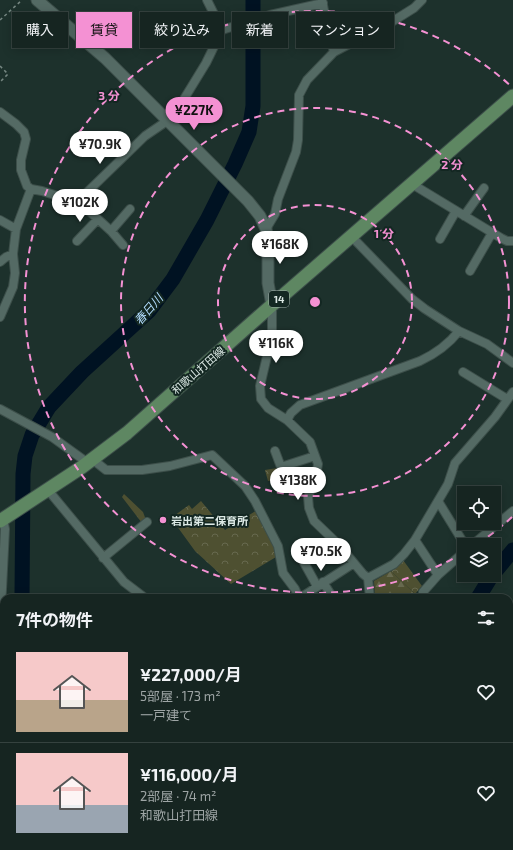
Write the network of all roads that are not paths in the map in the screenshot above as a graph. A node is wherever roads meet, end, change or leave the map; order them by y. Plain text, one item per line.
1 (37, 0) edge
2 (207, 0) edge
3 (422, 0) edge
4 (322, 1) edge
5 (213, 12) edge
6 (224, 29) edge
7 (213, 48) edge
8 (334, 52) junction
9 (513, 96) edge
10 (0, 112) edge
11 (167, 121) junction
12 (412, 184) junction
13 (484, 188) dead end
14 (31, 189) junction
15 (78, 201) junction
16 (130, 209) dead end
17 (456, 211) junction
18 (464, 216) junction
19 (98, 219) junction
20 (0, 220) edge
21 (266, 228) junction
22 (16, 229) junction
23 (111, 231) junction
24 (492, 233) junction
25 (351, 236) junction
26 (440, 239) dead end
27 (77, 241) dead end
28 (513, 241) edge
29 (123, 245) dead end
30 (13, 254) junction
31 (0, 262) edge
32 (470, 271) dead end
33 (272, 305) junction
34 (0, 317) edge
35 (459, 331) junction
36 (513, 363) edge
37 (463, 372) dead end
38 (513, 392) edge
39 (507, 399) junction
40 (0, 409) edge
41 (287, 420) junction
42 (275, 451) dead end
43 (315, 456) junction
44 (90, 461) junction
45 (44, 493) junction
46 (438, 502) junction
47 (513, 511) edge
48 (3, 519) edge
49 (147, 522) dead end
50 (461, 538) edge
51 (480, 538) edge
52 (415, 540) junction
53 (103, 558) junction
54 (457, 558) edge
55 (302, 559) dead end
56 (354, 562) junction
57 (438, 575) junction
58 (368, 578) junction
59 (320, 584) junction
60 (423, 592) dead end
61 (2, 594) edge
62 (140, 594) edge
63 (298, 594) edge
64 (306, 594) edge
65 (330, 594) edge
66 (370, 594) edge

1 - 11 street
2 - 5 street
3 - 8 street
4 - 6 street
4 - 8 street
7 - 11 street
8 - 21 street
9 - 12 main road, 和歌山打田線 / 14
10 - 14 street
11 - 15 street
11 - 21 street
12 - 17 street
12 - 25 main road, 和歌山打田線 / 14
13 - 18 street
14 - 15 street
14 - 22 street
15 - 19 street
16 - 23 street
17 - 18 street
17 - 26 street
18 - 24 street
19 - 23 street
19 - 27 street
20 - 22 street
21 - 33 street
22 - 30 street
23 - 29 street
24 - 28 street
24 - 32 street
25 - 33 main road, 和歌山打田線 / 14
25 - 35 street
30 - 31 street
30 - 34 street
33 - 41 street
33 - 44 main road, 和歌山打田線 / 14
35 - 36 street
35 - 41 street
37 - 39 street
38 - 39 street
39 - 46 street
40 - 44 street
41 - 43 street
42 - 43 street
43 - 56 street
44 - 45 main road, 和歌山打田線 / 14
44 - 63 street
45 - 48 main road, 和歌山打田線 / 14
45 - 53 street
46 - 50 street
46 - 52 street
47 - 51 street
48 - 61 street
49 - 53 street
52 - 57 street
52 - 58 street
53 - 62 street
54 - 57 street
55 - 59 street
56 - 58 street
56 - 59 street
57 - 60 street
58 - 66 street
59 - 64 street
59 - 65 street

